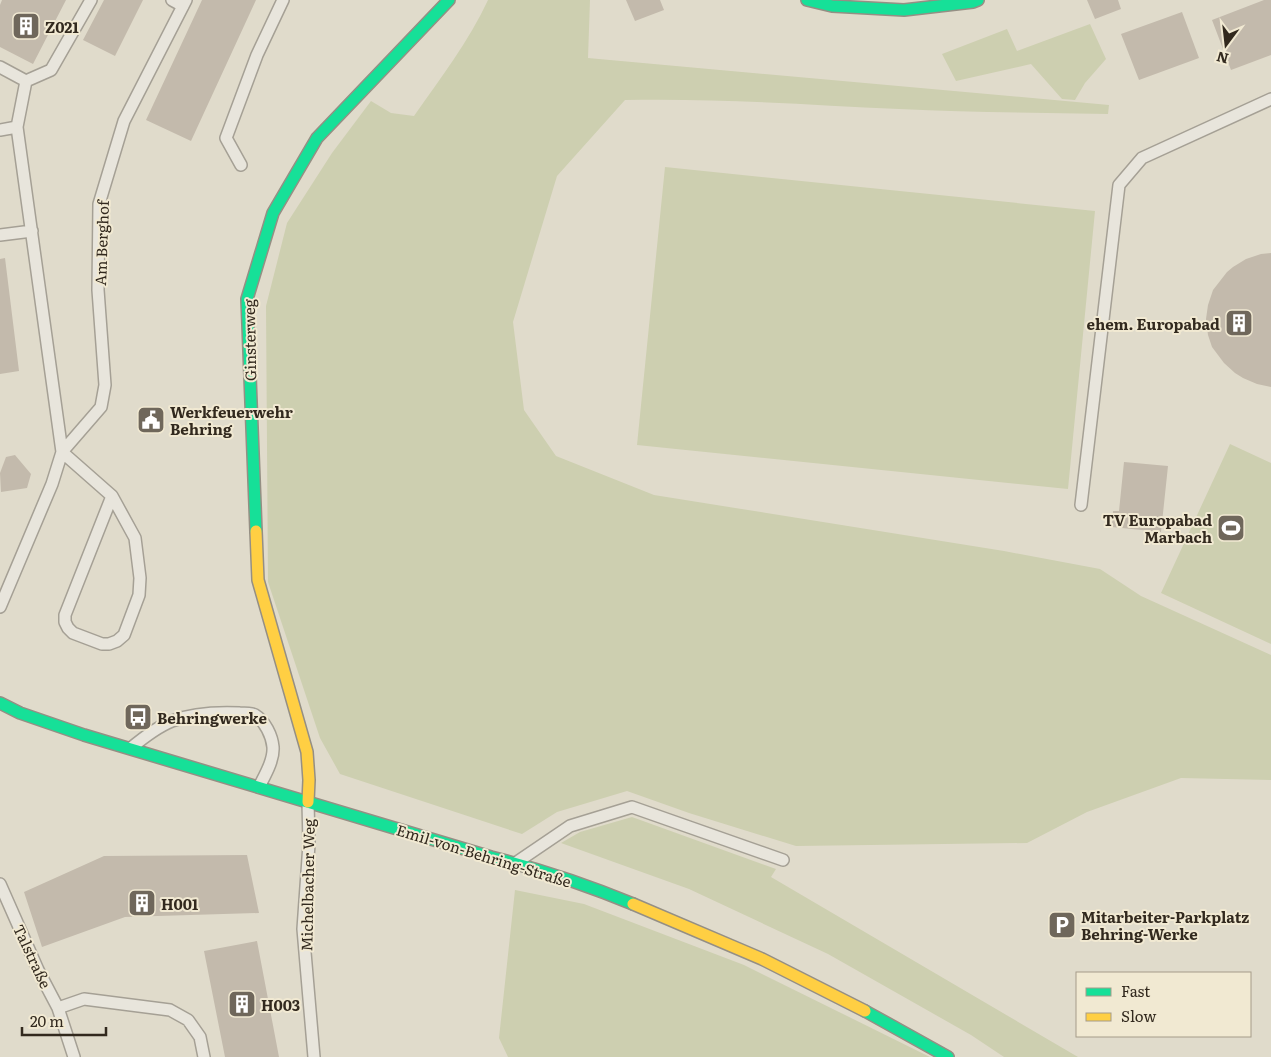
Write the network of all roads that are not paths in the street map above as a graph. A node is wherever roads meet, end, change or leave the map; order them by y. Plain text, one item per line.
1 (91, 0) edge
2 (172, 0) edge
3 (283, 0) edge
4 (449, 0) edge
5 (807, 0) edge
6 (978, 0) edge
7 (184, 3) edge
8 (0, 67) edge
9 (26, 81) junction
10 (1271, 99) edge
11 (17, 127) junction
12 (0, 130) edge
13 (241, 165) dead end
14 (32, 231) junction
15 (0, 235) edge
16 (62, 452) junction
17 (112, 496) junction
18 (1081, 505) dead end
19 (0, 607) edge
20 (0, 703) edge
21 (129, 749) junction
22 (259, 787) junction
23 (308, 802) junction
24 (783, 860) dead end
25 (515, 863) junction
26 (0, 884) edge
27 (58, 1008) junction
28 (74, 1057) edge
29 (204, 1057) edge
30 (314, 1057) edge
31 (948, 1057) edge

1 - 9 lane
2 - 7 lane, Am Berghof
3 - 13 lane
4 - 23 street, Ginsterweg
5 - 6 street
7 - 16 lane, Am Berghof
8 - 9 lane
9 - 11 lane, Am Berghof
10 - 18 lane
11 - 12 lane
11 - 14 lane, Am Berghof
14 - 15 lane
14 - 16 lane, Am Berghof
16 - 17 lane
16 - 19 lane, Am Berghof
17 - 17 lane
20 - 21 street, Emil-von-Behring-Straße
21 - 22 street, Emil-von-Behring-Straße
21 - 22 lane
22 - 23 street, Emil-von-Behring-Straße
23 - 25 street, Emil-von-Behring-Straße
23 - 30 lane, Michelbacher Weg
24 - 25 lane
25 - 31 street, Emil-von-Behring-Straße
26 - 27 lane, Talstraße
27 - 28 lane, Talstraße
27 - 29 lane

